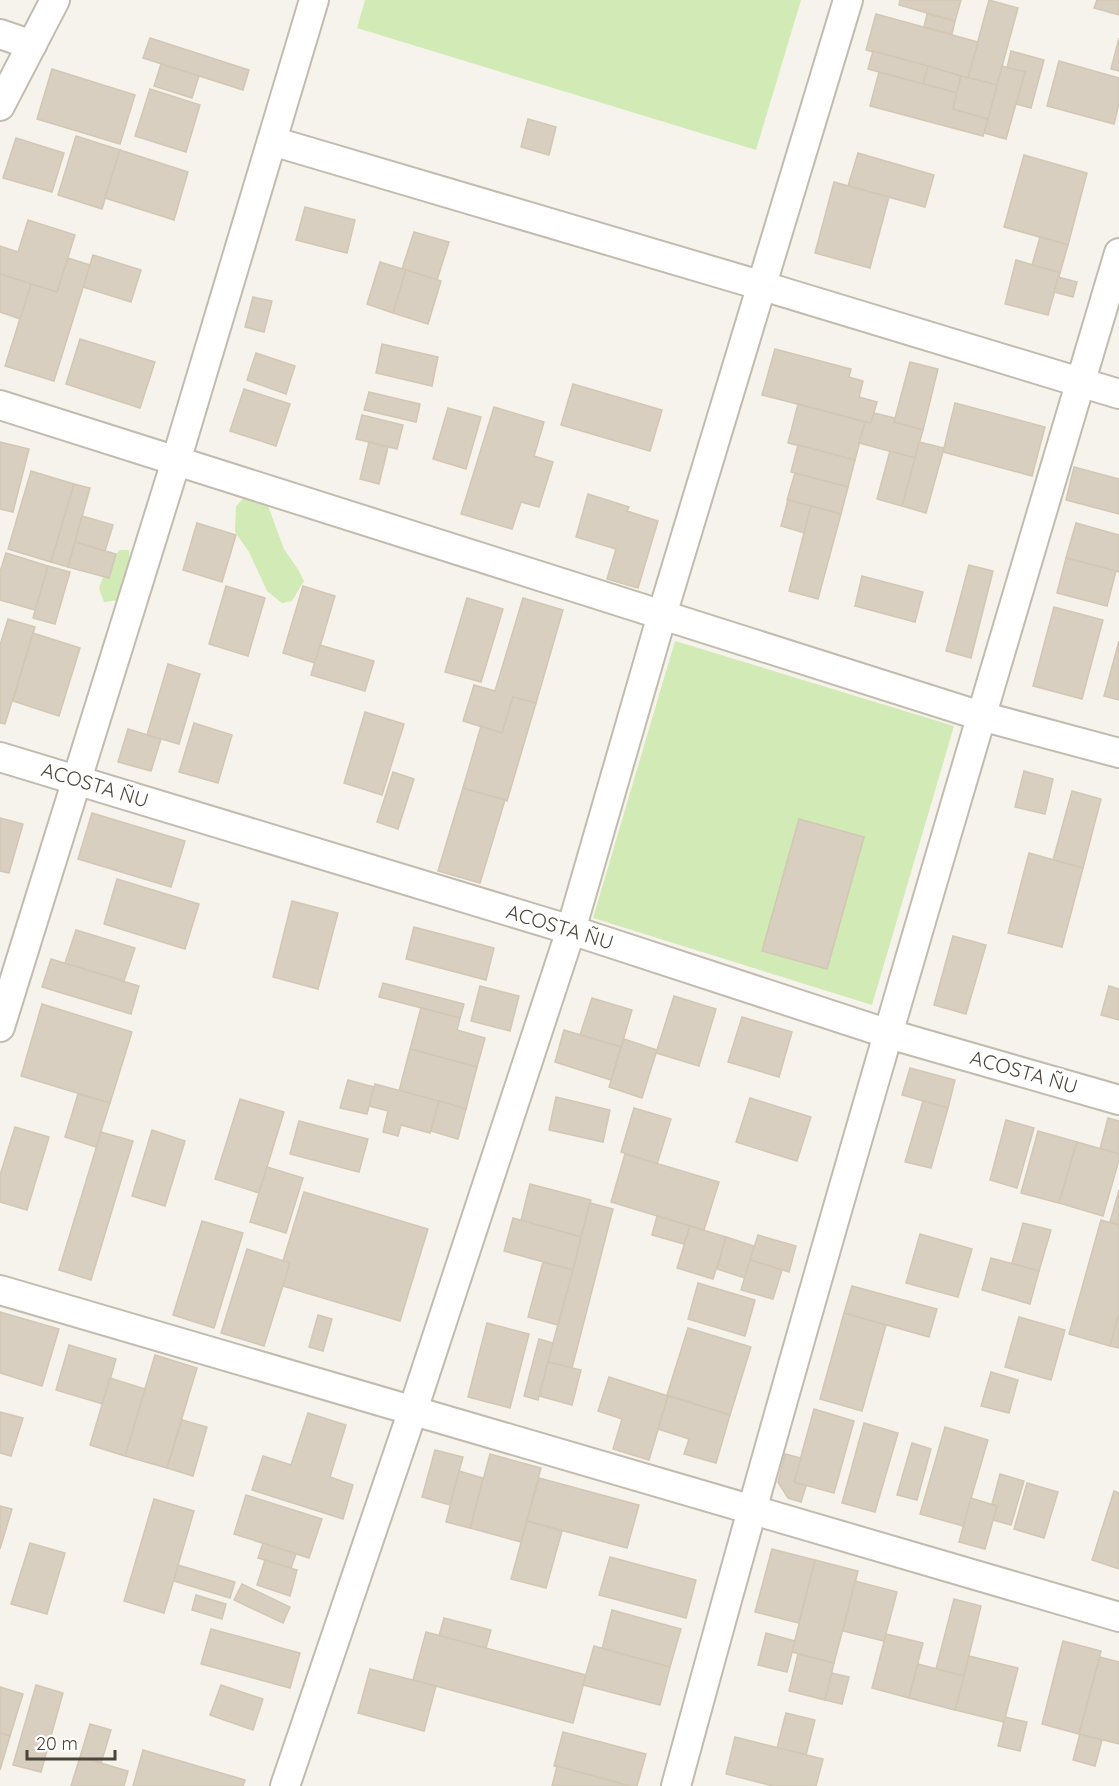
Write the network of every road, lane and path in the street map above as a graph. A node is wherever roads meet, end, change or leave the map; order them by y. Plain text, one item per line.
1 (55, 0) edge
2 (314, 0) edge
3 (848, 0) edge
4 (0, 34) edge
5 (32, 45) junction
6 (0, 106) edge
7 (272, 141) junction
8 (1119, 253) edge
9 (763, 286) junction
10 (1080, 382) junction
11 (1119, 394) edge
12 (0, 405) edge
13 (176, 461) junction
14 (662, 615) junction
15 (981, 716) junction
16 (1119, 753) edge
17 (0, 757) edge
18 (76, 780) junction
19 (571, 930) junction
20 (0, 1027) edge
21 (889, 1034) junction
22 (1119, 1100) edge
23 (0, 1290) edge
24 (413, 1410) junction
25 (751, 1511) junction
26 (1119, 1617) edge
27 (285, 1786) edge
28 (676, 1786) edge

1 - 5 street
2 - 7 street
3 - 9 street
4 - 5 street
5 - 6 street
7 - 9 street
7 - 13 street
8 - 10 street
9 - 10 street
9 - 14 street
10 - 11 street
10 - 15 street
12 - 13 street
13 - 14 street
13 - 18 street
14 - 15 street
14 - 19 street
15 - 16 street
15 - 21 street
17 - 18 street, ACOSTA ÑU
18 - 19 street, ACOSTA ÑU
18 - 20 street
19 - 21 street, ACOSTA ÑU
19 - 24 street
21 - 22 street, ACOSTA ÑU
21 - 25 street
23 - 24 street
24 - 25 street
24 - 27 street
25 - 26 street
25 - 28 street

